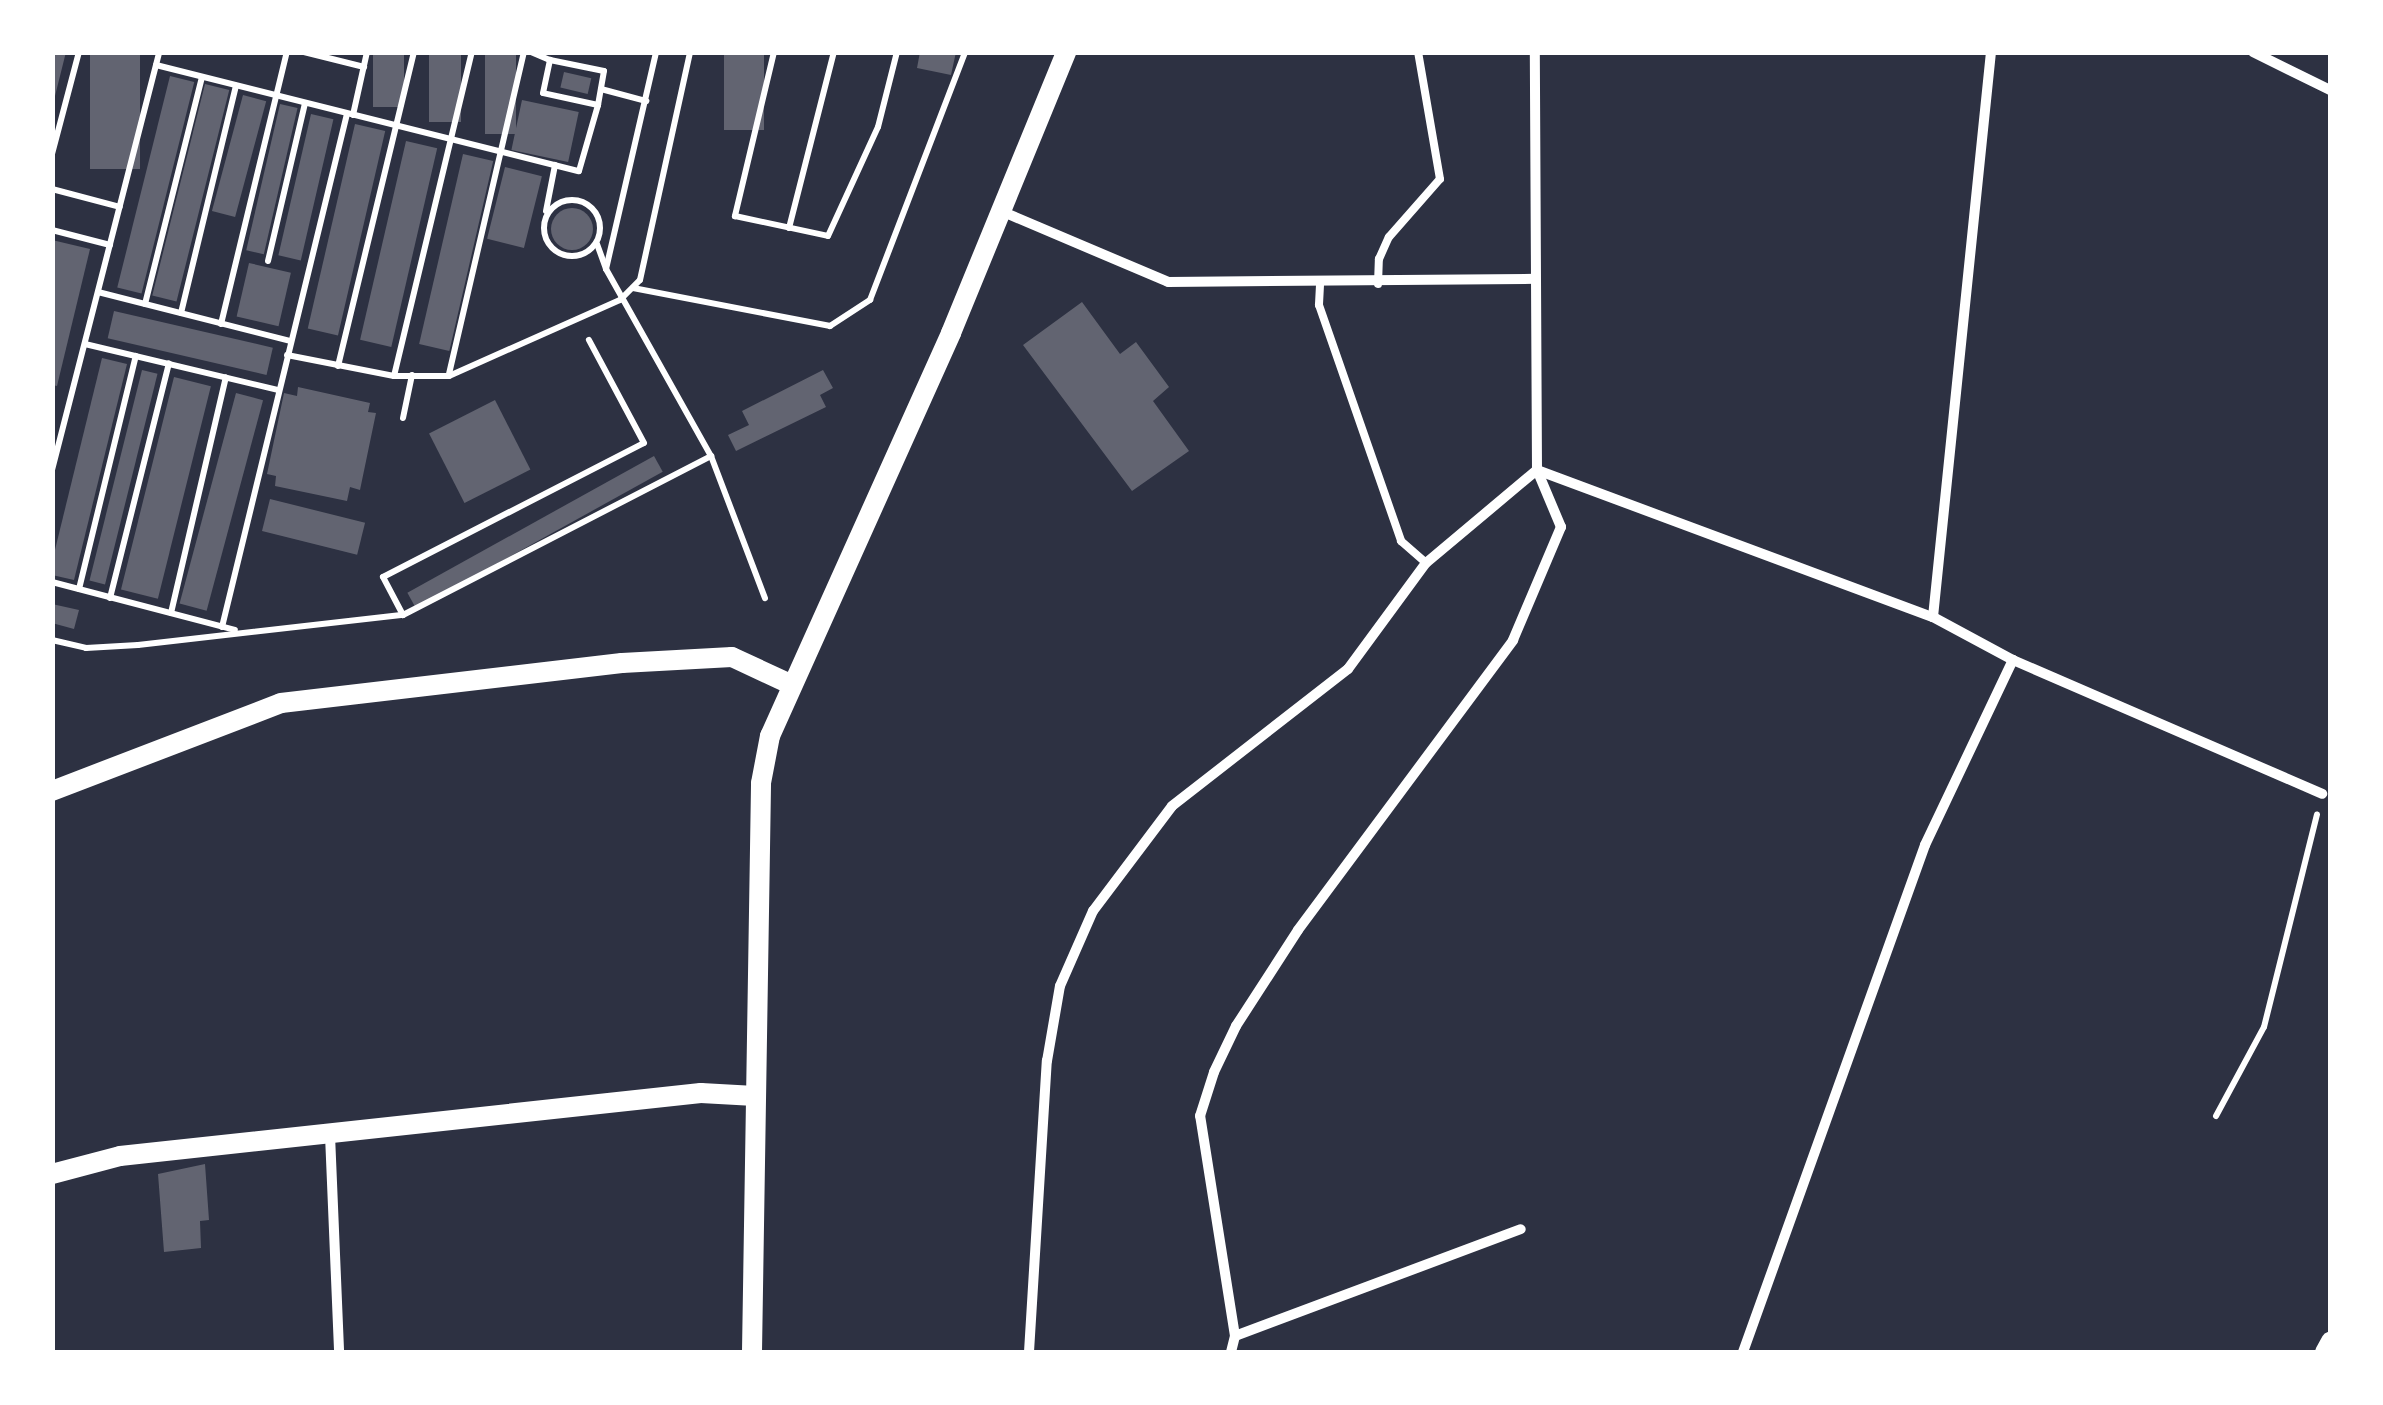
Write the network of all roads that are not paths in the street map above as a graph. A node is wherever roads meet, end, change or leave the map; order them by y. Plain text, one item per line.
1 (1066, 52) edge
2 (1418, 52) edge
3 (1536, 52) edge
4 (1991, 52) edge
5 (2253, 52) edge
6 (2330, 90) edge
7 (999, 210) junction
8 (1534, 279) junction
9 (1378, 284) junction
10 (1320, 285) junction
11 (1537, 470) junction
12 (1426, 564) junction
13 (1933, 618) junction
14 (2014, 660) junction
15 (788, 683) junction
16 (52, 791) edge
17 (2322, 794) road end
18 (755, 1096) junction
19 (330, 1135) junction
20 (52, 1174) edge
21 (1521, 1229) dead end
22 (1234, 1336) junction
23 (2330, 1341) edge
24 (339, 1352) edge
25 (752, 1352) edge
26 (1028, 1352) edge
27 (1231, 1352) edge
28 (1743, 1352) edge
29 (2324, 1352) edge

1 - 7 main road
2 - 9 lane
3 - 8 street
4 - 13 street
5 - 6 street
7 - 10 street
7 - 15 main road
8 - 9 street
8 - 11 street
9 - 10 street
10 - 12 lane
11 - 12 street
11 - 13 street
11 - 22 street
12 - 26 street
13 - 14 street
14 - 17 street
14 - 28 street
15 - 16 main road
15 - 18 main road
18 - 19 main road
18 - 25 main road
19 - 20 main road
19 - 24 street
21 - 22 street
22 - 27 street
23 - 29 street

